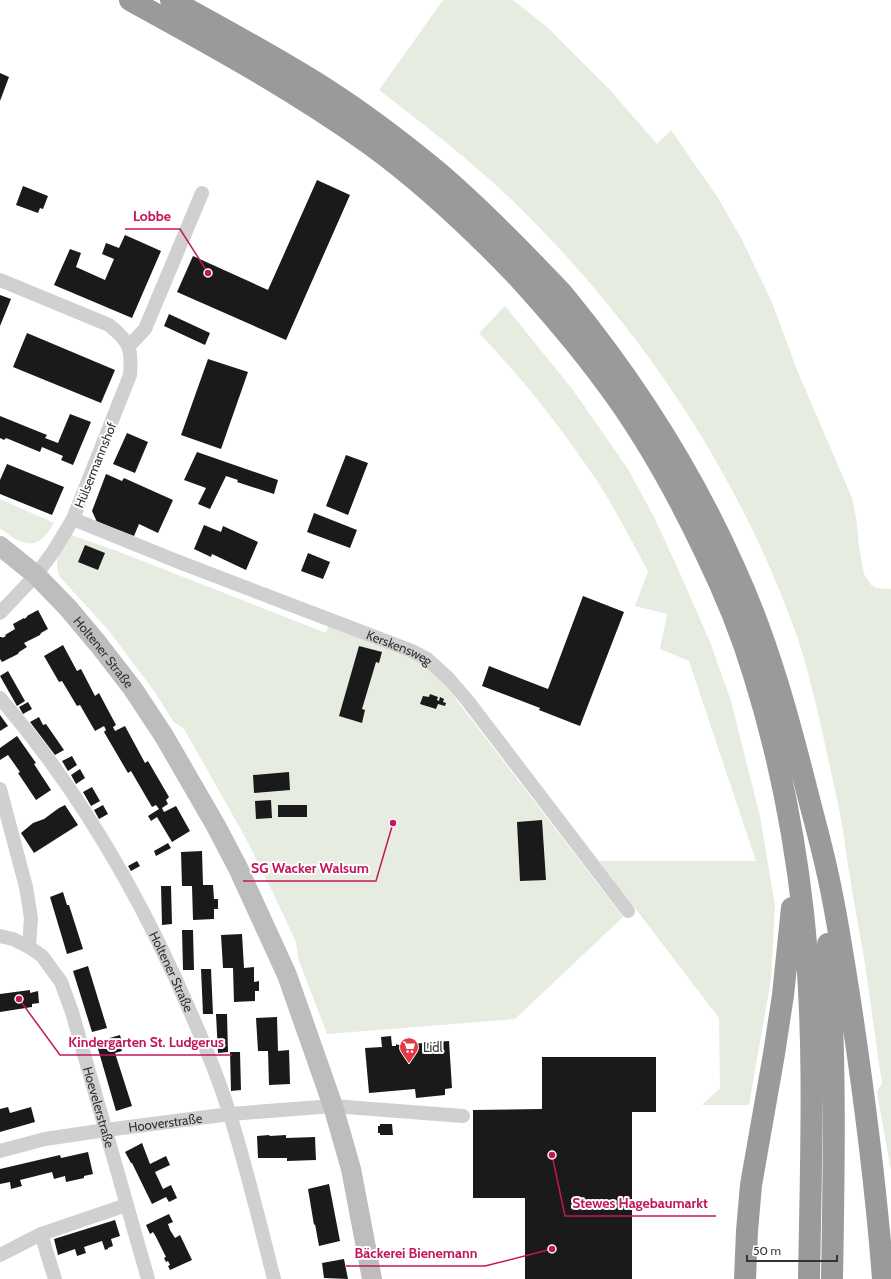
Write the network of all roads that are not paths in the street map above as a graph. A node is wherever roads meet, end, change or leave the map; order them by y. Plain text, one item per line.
1 (130, 0) edge
2 (171, 0) edge
3 (229, 43) junction
4 (271, 68) junction
5 (202, 192) dead end
6 (0, 280) edge
7 (129, 346) junction
8 (73, 519) junction
9 (0, 546) edge
10 (36, 575) junction
11 (0, 613) edge
12 (0, 698) edge
13 (0, 790) edge
14 (811, 807) junction
15 (796, 862) junction
16 (628, 911) dead end
17 (0, 936) edge
18 (29, 946) junction
19 (333, 1106) junction
20 (230, 1114) junction
21 (463, 1116) dead end
22 (106, 1130) junction
23 (0, 1151) edge
24 (126, 1205) junction
25 (41, 1234) junction
26 (0, 1255) edge
27 (55, 1279) edge
28 (148, 1279) edge
29 (274, 1279) edge
30 (372, 1279) edge
31 (745, 1279) edge
32 (809, 1279) edge
33 (832, 1279) edge
34 (883, 1279) edge

1 - 3 highway
2 - 3 highway
3 - 4 highway
4 - 14 highway
4 - 15 highway
5 - 7 street
6 - 7 street
7 - 8 street, Hülsermannshof
8 - 10 street, Hülsermannshof
8 - 16 street, Kerskensweg
9 - 10 street, Holtener Straße
10 - 11 street
10 - 19 street, Holtener Straße
12 - 20 street, Holtener Straße
13 - 18 street
14 - 33 highway
14 - 34 highway
15 - 31 highway
15 - 32 highway
17 - 18 street, Hoevelerstraße
18 - 22 street, Hoevelerstraße
19 - 20 street, Hooverstraße
19 - 21 street
19 - 30 street, Holtener Straße
20 - 22 street, Hooverstraße
20 - 29 street, Holtener Straße
22 - 23 street, Hooverstraße
22 - 24 street, Hoevelerstraße
24 - 25 street
24 - 28 street, Hoevelerstraße
25 - 26 street
25 - 27 street

